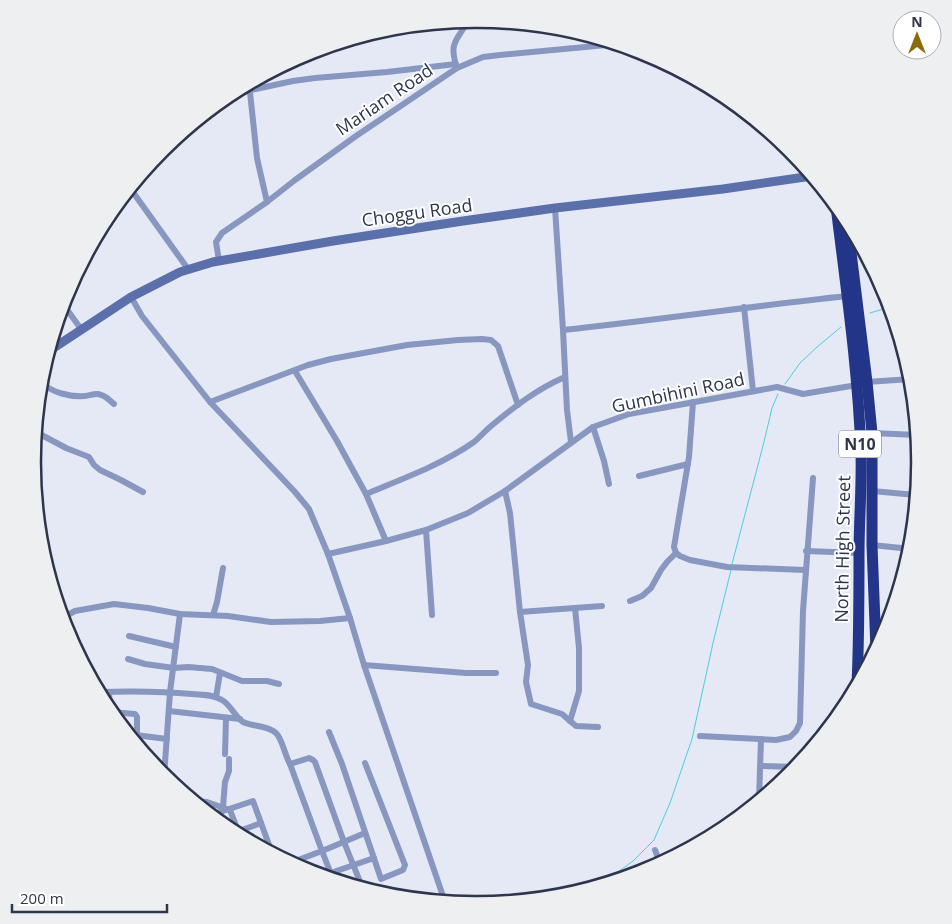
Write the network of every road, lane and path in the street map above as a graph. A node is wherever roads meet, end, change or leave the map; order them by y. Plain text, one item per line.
1 (464, 28) edge
2 (599, 46) edge
3 (456, 66) junction
4 (261, 85) edge
5 (251, 91) edge
6 (804, 177) edge
7 (134, 194) edge
8 (267, 202) junction
9 (555, 208) junction
10 (838, 223) edge
11 (849, 240) edge
12 (218, 261) junction
13 (188, 270) junction
14 (847, 296) junction
15 (131, 297) junction
16 (744, 307) junction
17 (69, 312) edge
18 (81, 329) junction
19 (563, 330) junction
20 (58, 345) edge
21 (295, 371) junction
22 (565, 377) junction
23 (902, 380) edge
24 (862, 383) junction
25 (48, 387) edge
26 (753, 392) junction
27 (210, 402) junction
28 (693, 402) junction
29 (114, 404) dead end
30 (518, 405) junction
31 (593, 427) junction
32 (872, 433) junction
33 (42, 435) edge
34 (910, 435) edge
35 (571, 442) junction
36 (688, 464) junction
37 (638, 476) dead end
38 (812, 478) dead end
39 (609, 484) dead end
40 (505, 491) junction
41 (872, 491) junction
42 (143, 492) dead end
43 (366, 494) junction
44 (910, 494) edge
45 (426, 530) junction
46 (386, 541) junction
47 (872, 545) junction
48 (902, 548) edge
49 (806, 551) junction
50 (676, 553) junction
51 (859, 553) junction
52 (328, 554) junction
53 (223, 568) dead end
54 (805, 570) junction
55 (630, 601) dead end
56 (602, 606) dead end
57 (575, 608) junction
58 (520, 612) junction
59 (69, 614) edge
60 (180, 614) junction
61 (213, 615) junction
62 (432, 615) dead end
63 (350, 618) junction
64 (878, 625) edge
65 (129, 636) dead end
66 (176, 647) junction
67 (128, 659) dead end
68 (364, 665) junction
69 (174, 668) junction
70 (858, 668) edge
71 (496, 672) dead end
72 (220, 673) junction
73 (279, 684) dead end
74 (110, 692) edge
75 (170, 692) junction
76 (216, 697) junction
77 (169, 711) junction
78 (122, 713) edge
79 (226, 718) junction
80 (240, 719) junction
81 (570, 721) junction
82 (598, 727) dead end
83 (134, 730) edge
84 (329, 732) dead end
85 (138, 736) edge
86 (700, 736) dead end
87 (167, 739) junction
88 (761, 740) junction
89 (365, 763) dead end
90 (290, 764) junction
91 (165, 765) edge
92 (760, 766) junction
93 (785, 767) edge
94 (759, 791) edge
95 (205, 802) edge
96 (227, 808) junction
97 (218, 812) edge
98 (232, 821) edge
99 (261, 823) junction
100 (245, 830) edge
101 (365, 833) junction
102 (344, 842) junction
103 (268, 843) edge
104 (655, 850) dead end
105 (322, 851) junction
106 (657, 857) edge
107 (374, 858) junction
108 (301, 859) edge
109 (353, 866) junction
110 (330, 871) edge
111 (337, 873) edge
112 (359, 880) edge
113 (443, 895) edge

1 - 3 street
2 - 3 street, Mariam Road
3 - 4 street
3 - 8 street, Mariam Road
5 - 8 street
6 - 9 main road, Choggu Road
7 - 13 street
8 - 12 street, Mariam Road
9 - 12 main road, Choggu Road
9 - 19 street
10 - 14 highway, North High Street / N10
11 - 24 highway, North High Street / N10
12 - 13 main road, Choggu Road
13 - 15 main road, Choggu Road
14 - 16 street
14 - 24 highway, North High Street / N10
15 - 18 main road, Choggu Road
15 - 27 street
16 - 19 street
16 - 26 street
17 - 18 street
18 - 20 main road, Choggu Road
19 - 22 street
21 - 27 street
21 - 30 street
21 - 43 street
22 - 30 street
22 - 35 street
23 - 24 street, Gumbihini Road
24 - 26 street, Gumbihini Road
24 - 32 highway, North High Street / N10
24 - 51 highway, North High Street / N10
25 - 29 street
26 - 28 street, Gumbihini Road
27 - 52 street
28 - 31 street, Gumbihini Road
28 - 36 street
30 - 43 street
31 - 35 street, Gumbihini Road
31 - 39 street
32 - 34 street
32 - 41 highway, North High Street / N10
33 - 42 street
35 - 40 street, Gumbihini Road
36 - 37 street
36 - 50 street
38 - 49 street
40 - 45 street, Gumbihini Road
40 - 58 street
41 - 44 street
41 - 47 highway, North High Street / N10
43 - 46 street
45 - 46 street, Gumbihini Road
45 - 62 street
46 - 52 street, Gumbihini Road
47 - 48 street
47 - 64 highway, North High Street / N10
49 - 51 street
49 - 54 street
50 - 54 street
50 - 55 street
51 - 70 highway, North High Street / N10
52 - 63 street
53 - 61 street
54 - 88 street
56 - 57 street
57 - 58 street
57 - 81 street
58 - 81 street
59 - 60 street
60 - 61 street
60 - 66 street
61 - 63 street
63 - 68 street
65 - 66 street
66 - 69 street
67 - 69 street
68 - 71 street
68 - 113 street
69 - 72 street
69 - 75 street
72 - 73 street
72 - 76 street
74 - 75 street
75 - 76 street
75 - 77 street
76 - 80 street
77 - 79 street
77 - 87 street
78 - 83 street
79 - 80 street
79 - 96 street
80 - 90 street
81 - 82 street
84 - 101 street
85 - 87 street
86 - 88 street
87 - 91 street
88 - 92 street
89 - 107 street
90 - 102 street
90 - 105 street
92 - 93 street
92 - 94 street
95 - 96 street
96 - 97 street
96 - 98 street
96 - 99 street
99 - 100 street
99 - 103 street
101 - 102 street
101 - 107 street
102 - 105 street
102 - 109 street
104 - 106 street
105 - 108 street
105 - 110 street
107 - 109 street
109 - 111 street
109 - 112 street

